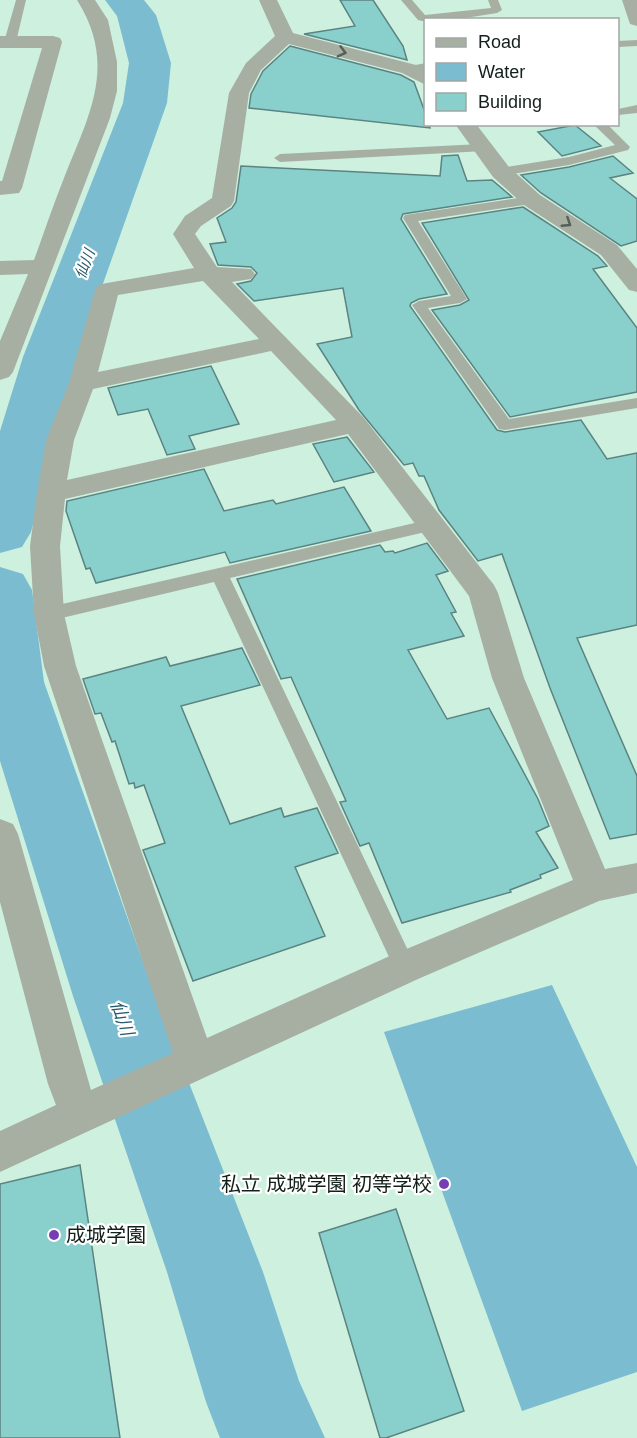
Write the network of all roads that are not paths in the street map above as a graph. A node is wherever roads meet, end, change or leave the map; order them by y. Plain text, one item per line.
1 (21, 0) edge
2 (86, 0) edge
3 (268, 0) edge
4 (406, 0) edge
5 (493, 0) edge
6 (630, 0) edge
7 (637, 20) edge
8 (285, 37) junction
9 (5, 42) edge
10 (637, 43) edge
11 (619, 44) edge
12 (417, 68) edge
13 (637, 109) edge
14 (619, 112) edge
15 (466, 126) edge
16 (601, 126) edge
17 (482, 148) junction
18 (280, 158) dead end
19 (501, 172) junction
20 (0, 188) edge
21 (532, 200) junction
22 (43, 267) junction
23 (0, 268) edge
24 (209, 273) junction
25 (243, 274) dead end
26 (637, 285) edge
27 (275, 344) junction
28 (0, 372) edge
29 (82, 383) junction
30 (637, 403) edge
31 (355, 424) junction
32 (51, 493) junction
33 (432, 525) junction
34 (219, 574) junction
35 (50, 614) junction
36 (0, 834) edge
37 (637, 879) edge
38 (594, 887) junction
39 (405, 967) junction
40 (190, 1065) junction
41 (87, 1112) junction
42 (0, 1152) edge

1 - 9 lane
2 - 22 street
3 - 8 street
4 - 5 lane
6 - 7 street
8 -> 12 street
8 - 24 street
9 - 20 street
10 - 11 lane
13 - 14 lane
15 - 17 street
16 - 19 lane
17 - 18 lane
17 - 19 street
19 - 21 street
21 -> 26 street
21 - 30 lane
22 - 23 street
22 - 28 street
24 - 25 street
24 - 27 street
24 - 29 street
27 - 29 street
27 - 31 street
29 - 32 street
31 - 32 street
31 - 33 street
32 - 35 street
33 - 34 lane
33 - 38 street
34 - 35 lane
34 - 39 lane
35 - 40 street
36 - 41 street
37 - 38 street
38 - 39 street
39 - 40 street
40 - 41 street
41 - 42 street

